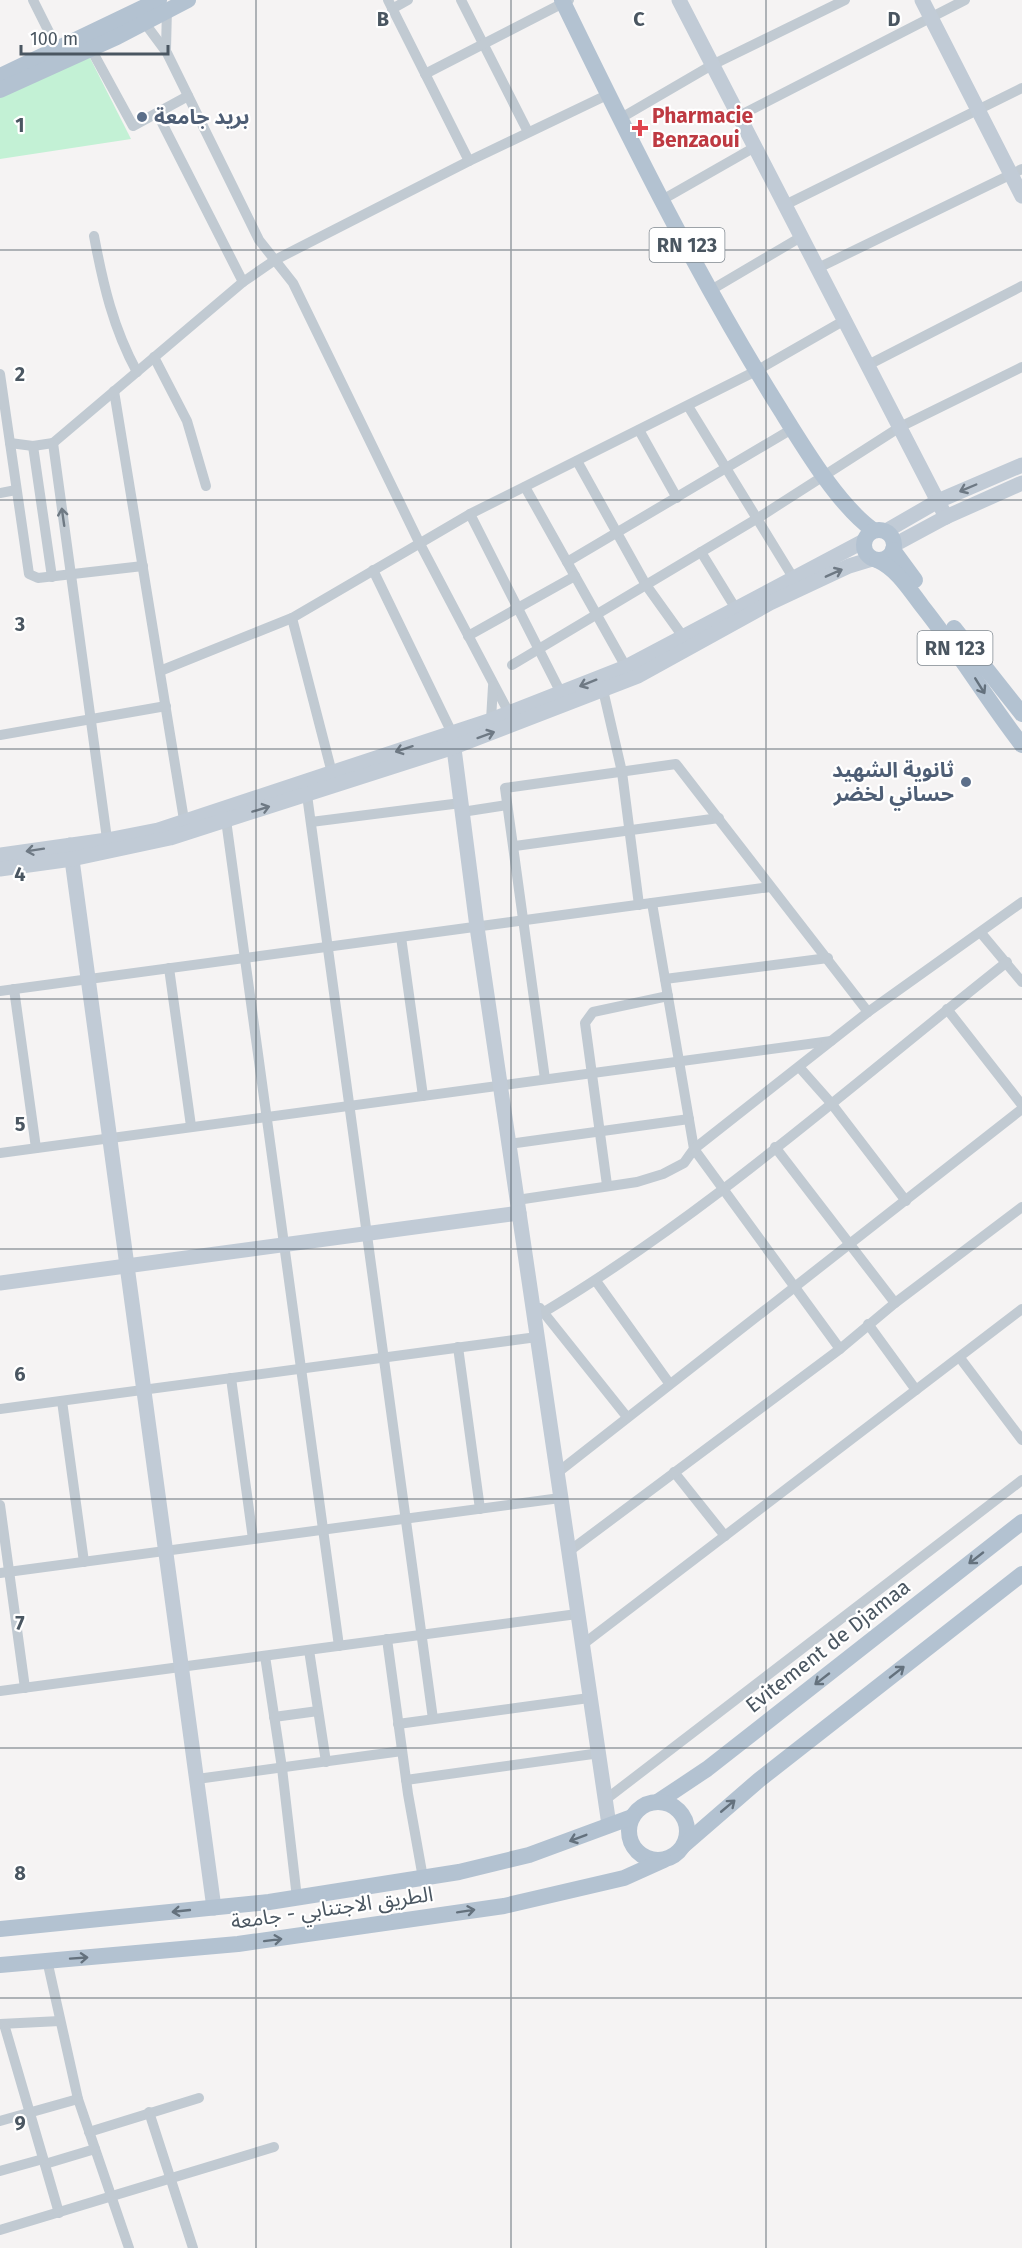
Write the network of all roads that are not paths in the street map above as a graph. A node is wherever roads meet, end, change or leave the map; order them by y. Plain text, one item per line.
1 (33, 0) edge
2 (188, 0) edge
3 (408, 0) edge
4 (461, 0) edge
5 (679, 0) edge
6 (922, 0) edge
7 (965, 0) edge
8 (565, 1) edge
9 (843, 1) edge
10 (164, 4) edge
11 (390, 4) edge
12 (141, 17) junction
13 (931, 17) junction
14 (483, 44) junction
15 (91, 49) junction
16 (58, 50) junction
17 (167, 53) junction
18 (712, 65) junction
19 (425, 74) junction
20 (0, 76) edge
21 (1022, 88) edge
22 (0, 90) edge
23 (609, 94) junction
24 (188, 96) junction
25 (978, 110) junction
26 (157, 113) junction
27 (739, 116) junction
28 (621, 118) junction
29 (528, 132) junction
30 (755, 147) junction
31 (469, 161) junction
32 (1016, 172) edge
33 (1022, 196) edge
34 (662, 200) junction
35 (785, 205) junction
36 (94, 236) dead end
37 (801, 237) junction
38 (275, 260) junction
39 (818, 268) junction
40 (243, 282) junction
41 (1022, 286) edge
42 (711, 290) junction
43 (845, 320) junction
44 (154, 357) junction
45 (868, 365) junction
46 (1022, 367) edge
47 (756, 371) junction
48 (137, 372) junction
49 (0, 374) edge
50 (114, 391) junction
51 (688, 405) junction
52 (900, 427) junction
53 (792, 429) junction
54 (639, 430) junction
55 (10, 443) junction
56 (53, 443) junction
57 (33, 446) junction
58 (577, 461) junction
59 (1022, 465) edge
60 (727, 470) junction
61 (825, 478) junction
62 (1022, 483) edge
63 (206, 486) dead end
64 (525, 487) junction
65 (16, 490) junction
66 (0, 493) edge
67 (677, 498) junction
68 (938, 501) junction
69 (470, 514) junction
70 (946, 517) junction
71 (758, 518) junction
72 (618, 533) junction
73 (879, 539) junction
74 (419, 542) junction
75 (701, 552) junction
76 (875, 559) junction
77 (567, 562) junction
78 (142, 566) junction
79 (374, 570) junction
80 (71, 575) junction
81 (575, 576) junction
82 (52, 577) junction
83 (794, 579) junction
84 (646, 585) junction
85 (520, 609) junction
86 (736, 609) junction
87 (596, 615) junction
88 (292, 618) junction
89 (468, 636) junction
90 (684, 638) junction
91 (540, 648) junction
92 (512, 665) dead end
93 (626, 667) junction
94 (160, 671) junction
95 (493, 683) junction
96 (603, 690) junction
97 (561, 693) junction
98 (166, 706) junction
99 (1022, 714) edge
100 (512, 719) junction
101 (491, 720) junction
102 (90, 721) junction
103 (0, 735) edge
104 (453, 740) junction
105 (1022, 746) edge
106 (622, 772) junction
107 (332, 773) junction
108 (307, 795) junction
109 (507, 805) junction
110 (461, 808) junction
111 (719, 818) junction
112 (226, 820) junction
113 (311, 822) junction
114 (185, 827) junction
115 (629, 831) junction
116 (108, 845) junction
117 (515, 846) junction
118 (71, 852) junction
119 (0, 855) edge
120 (0, 869) edge
121 (770, 887) junction
122 (1022, 902) edge
123 (652, 903) junction
124 (639, 905) junction
125 (525, 920) junction
126 (477, 927) junction
127 (981, 933) junction
128 (401, 937) junction
129 (328, 947) junction
130 (244, 958) junction
131 (828, 958) junction
132 (1007, 962) junction
133 (169, 968) junction
134 (88, 979) junction
135 (665, 979) junction
136 (1022, 982) edge
137 (14, 989) junction
138 (0, 991) edge
139 (668, 996) junction
140 (947, 1009) junction
141 (868, 1012) junction
142 (831, 1041) junction
143 (679, 1061) junction
144 (800, 1068) junction
145 (592, 1073) junction
146 (545, 1079) junction
147 (500, 1085) junction
148 (423, 1096) junction
149 (831, 1103) junction
150 (349, 1106) junction
151 (1022, 1107) edge
152 (266, 1117) junction
153 (689, 1119) junction
154 (191, 1126) junction
155 (601, 1131) junction
156 (110, 1138) junction
157 (509, 1144) junction
158 (36, 1148) junction
159 (775, 1148) junction
160 (694, 1149) junction
161 (0, 1153) edge
162 (607, 1185) junction
163 (724, 1187) junction
164 (906, 1200) junction
165 (518, 1206) junction
166 (1022, 1207) edge
167 (367, 1233) junction
168 (850, 1244) junction
169 (284, 1245) junction
170 (127, 1266) junction
171 (596, 1281) junction
172 (0, 1283) edge
173 (795, 1286) junction
174 (531, 1296) junction
175 (895, 1302) junction
176 (1022, 1309) edge
177 (544, 1312) junction
178 (868, 1324) junction
179 (537, 1337) junction
180 (458, 1347) junction
181 (840, 1349) junction
182 (384, 1358) junction
183 (960, 1358) junction
184 (300, 1369) junction
185 (231, 1378) junction
186 (669, 1383) junction
187 (144, 1390) junction
188 (916, 1390) junction
189 (62, 1401) junction
190 (0, 1409) edge
191 (627, 1417) junction
192 (1022, 1440) edge
193 (674, 1472) junction
194 (557, 1473) junction
195 (1022, 1480) edge
196 (560, 1498) junction
197 (0, 1505) edge
198 (480, 1509) junction
199 (405, 1519) junction
200 (1022, 1522) edge
201 (322, 1530) junction
202 (725, 1536) junction
203 (253, 1539) junction
204 (166, 1551) junction
205 (568, 1552) junction
206 (84, 1562) junction
207 (5, 1573) edge
208 (1022, 1574) edge
209 (577, 1614) junction
210 (421, 1635) junction
211 (387, 1639) junction
212 (582, 1645) junction
213 (339, 1646) junction
214 (309, 1650) junction
215 (265, 1656) junction
216 (182, 1667) junction
217 (25, 1688) junction
218 (0, 1691) edge
219 (590, 1698) junction
220 (318, 1711) junction
221 (274, 1717) junction
222 (433, 1719) junction
223 (398, 1724) junction
224 (402, 1751) junction
225 (600, 1753) junction
226 (326, 1761) junction
227 (282, 1767) junction
228 (197, 1779) junction
229 (406, 1780) junction
230 (605, 1800) junction
231 (659, 1802) junction
232 (632, 1817) junction
233 (609, 1826) junction
234 (684, 1845) junction
235 (664, 1860) junction
236 (423, 1878) junction
237 (297, 1898) junction
238 (214, 1908) junction
239 (0, 1929) edge
240 (47, 1960) junction
241 (0, 1965) edge
242 (60, 2021) junction
243 (2, 2024) edge
244 (11, 2051) junction
245 (0, 2055) edge
246 (199, 2098) dead end
247 (78, 2099) junction
248 (149, 2112) junction
249 (30, 2113) junction
250 (0, 2121) edge
251 (89, 2132) junction
252 (274, 2147) dead end
253 (95, 2149) junction
254 (44, 2162) junction
255 (0, 2171) edge
256 (171, 2180) junction
257 (112, 2198) junction
258 (59, 2213) junction
259 (0, 2230) edge
260 (129, 2248) edge
261 (193, 2248) edge

1 - 16 street
2 - 10 main road
3 - 11 street
4 - 14 street
5 - 18 street
6 - 13 street
7 - 13 street
8 - 14 street
8 - 23 main road, RN 123
9 - 18 street
10 - 12 main road
10 - 17 street
11 - 19 street
12 - 15 main road
12 - 16 main road
12 - 17 street
13 - 25 street
13 - 27 street
14 - 19 street
14 - 29 street
15 - 22 main road
15 - 26 street
16 - 20 main road
17 - 24 street
18 - 27 street
18 - 28 street
19 - 31 street
21 - 25 street
23 - 28 main road, RN 123
23 - 29 street
24 - 26 street
24 - 38 street
25 - 32 street
25 - 35 street
26 - 40 street
27 - 30 street
28 - 34 main road, RN 123
29 - 31 street
30 - 34 street
30 - 35 street
31 - 38 street
32 - 33 street
32 - 39 street
34 - 42 main road, RN 123
35 - 37 street
36 - 48 street
37 - 39 street
37 - 42 street
38 - 40 street
38 - 74 street
39 - 43 street
40 - 44 street
41 - 45 street
42 - 47 main road, RN 123
43 - 45 street
43 - 47 street
44 - 48 street
44 - 63 street
45 - 52 street
46 - 52 street
47 - 51 street
47 - 53 main road, RN 123
48 - 50 street
49 - 55 street
50 - 56 street
50 - 78 street
51 - 54 street
51 - 60 street
52 - 61 street
52 - 68 street
53 - 60 street
53 - 61 main road, RN 123
54 - 58 street
54 - 67 street
55 - 57 street
55 - 65 street
56 - 57 street
80 -> 56 street
57 - 82 street
58 - 64 street
58 - 72 street
59 -> 68 street
60 - 67 street
60 - 71 street
61 - 71 street
61 - 73 main road, RN 123
62 - 70 street
64 - 69 street
64 - 77 street
65 - 66 street
65 - 82 street
67 - 72 street
68 - 70 street
68 - 73 street
69 - 74 street
69 - 85 street
70 - 73 street
71 - 75 street
71 - 83 street
72 - 77 street
72 - 84 street
73 - 76 main road
73 - 76 main road
73 - 83 street
73 - 99 main road, RN 123
74 - 79 street
74 - 89 street
75 - 84 street
75 - 86 street
96 -> 76 street
76 -> 105 main road, RN 123
77 - 81 street
78 - 80 street
78 - 94 street
79 - 88 street
79 - 104 street
80 - 82 street
80 - 102 street
81 - 85 street
81 - 87 street
83 - 86 street
84 - 87 street
84 - 90 street
85 - 89 street
85 - 91 street
86 - 90 street
87 - 91 street
87 - 93 street
88 - 94 street
88 - 107 street
89 - 95 street
90 - 93 street
91 - 92 street
91 - 97 street
93 -> 97 street
94 - 98 street
95 - 100 street
95 - 101 street
96 - 100 street
96 - 106 street
97 - 100 street
98 - 102 street
98 - 114 street
100 - 101 street
104 -> 100 street
101 - 104 street
102 - 103 street
102 - 116 street
104 -> 107 street
104 - 108 street
104 - 110 street
106 - 109 street
106 - 111 street
106 - 115 street
107 - 114 street
112 -> 108 street
108 - 113 street
109 - 110 street
109 - 117 street
110 - 113 street
110 - 126 street
111 - 115 street
111 - 121 street
112 - 114 street
112 - 130 street
113 - 129 street
114 - 116 street
115 - 117 street
115 - 124 street
116 - 118 street
117 - 125 street
118 -> 119 street
118 - 120 street
118 - 134 street
121 - 123 street
121 - 131 street
122 - 127 street
123 - 124 street
123 - 135 street
124 - 125 street
125 - 126 street
125 - 146 street
126 - 128 street
126 - 147 street
127 - 132 street
127 - 141 street
128 - 129 street
128 - 148 street
129 - 130 street
129 - 150 street
130 - 133 street
130 - 152 street
131 - 135 street
131 - 141 street
132 - 136 street
132 - 140 street
133 - 134 street
133 - 154 street
134 - 137 street
134 - 156 street
135 - 139 street
137 - 138 street
137 - 158 street
139 - 143 street
139 - 145 street
140 - 149 street
140 - 151 street
141 - 142 street
142 - 143 street
142 - 144 street
143 - 145 street
143 - 153 street
144 - 149 street
144 - 160 street
145 - 146 street
145 - 155 street
146 - 147 street
147 - 148 street
147 - 157 street
148 - 150 street
149 - 159 street
149 - 164 street
150 - 152 street
150 - 167 street
151 - 164 street
152 - 154 street
152 - 169 street
153 - 155 street
153 - 160 street
154 - 156 street
155 - 157 street
155 - 162 street
156 - 158 street
156 - 170 street
157 - 165 street
158 - 161 street
159 - 163 street
159 - 168 street
160 - 162 street
160 - 163 street
162 - 165 street
163 - 171 street
163 - 173 street
164 - 168 street
165 - 167 street
165 - 174 street
166 - 175 street
167 - 169 street
167 - 182 street
168 - 173 street
168 - 175 street
169 - 170 street
169 - 184 street
170 - 172 street
170 - 187 street
171 - 177 street
171 - 186 street
173 - 181 street
173 - 186 street
174 - 177 street
174 - 179 street
175 - 178 street
176 - 183 street
177 - 191 street
178 - 181 street
178 - 188 street
179 - 180 street
179 - 194 street
180 - 182 street
180 - 198 street
181 - 193 street
182 - 184 street
182 - 199 street
183 - 188 street
183 - 192 street
184 - 185 street
184 - 201 street
185 - 187 street
185 - 203 street
186 - 191 street
187 - 189 street
187 - 204 street
188 - 202 street
189 - 190 street
189 - 206 street
191 - 194 street
193 - 202 street
193 - 205 street
194 - 196 street
195 - 230 street
196 - 198 street
196 - 205 street
197 - 207 street
198 - 199 street
199 - 201 street
199 - 210 street
200 -> 231 main road, Evitement de Djamaa
201 - 203 street
201 - 213 street
202 - 212 street
203 - 204 street
204 - 206 street
204 - 216 street
205 - 209 street
206 - 207 street
207 - 217 street
234 -> 208 main road
209 - 210 street
209 - 212 street
210 - 211 street
210 - 222 street
211 - 213 street
211 - 223 street
212 - 219 street
213 - 214 street
214 - 215 street
214 - 220 street
215 - 216 street
215 - 221 street
216 - 217 street
216 - 228 street
217 - 218 street
219 - 222 street
219 - 225 street
220 - 221 street
220 - 226 street
221 - 227 street
222 - 223 street
223 - 224 street
224 - 226 street
224 - 229 street
225 - 229 street
225 - 230 street
226 - 227 street
227 - 228 street
227 - 237 street
228 - 238 street
229 - 236 street
230 - 233 street
231 - 232 main road
231 - 234 main road
232 - 233 main road, الطريق الاجتنابي - جامعة
232 - 235 main road
233 -> 236 main road, الطريق الاجتنابي - جامعة
234 - 235 main road
240 -> 235 main road, الطريق الاجتنابي - جامعة
236 - 237 main road, الطريق الاجتنابي - جامعة
237 - 238 main road, الطريق الاجتنابي - جامعة
238 -> 239 main road, الطريق الاجتنابي - جامعة
240 - 241 main road, الطريق الاجتنابي - جامعة
240 - 242 street
242 - 243 street
242 - 247 street
243 - 244 street
244 - 245 street
244 - 249 street
246 - 248 street
247 - 249 street
247 - 251 street
248 - 251 street
248 - 256 street
249 - 250 street
249 - 254 street
251 - 253 street
252 - 256 street
253 - 254 street
253 - 257 street
254 - 255 street
254 - 258 street
256 - 257 street
256 - 261 street
257 - 258 street
257 - 260 street
258 - 259 street

